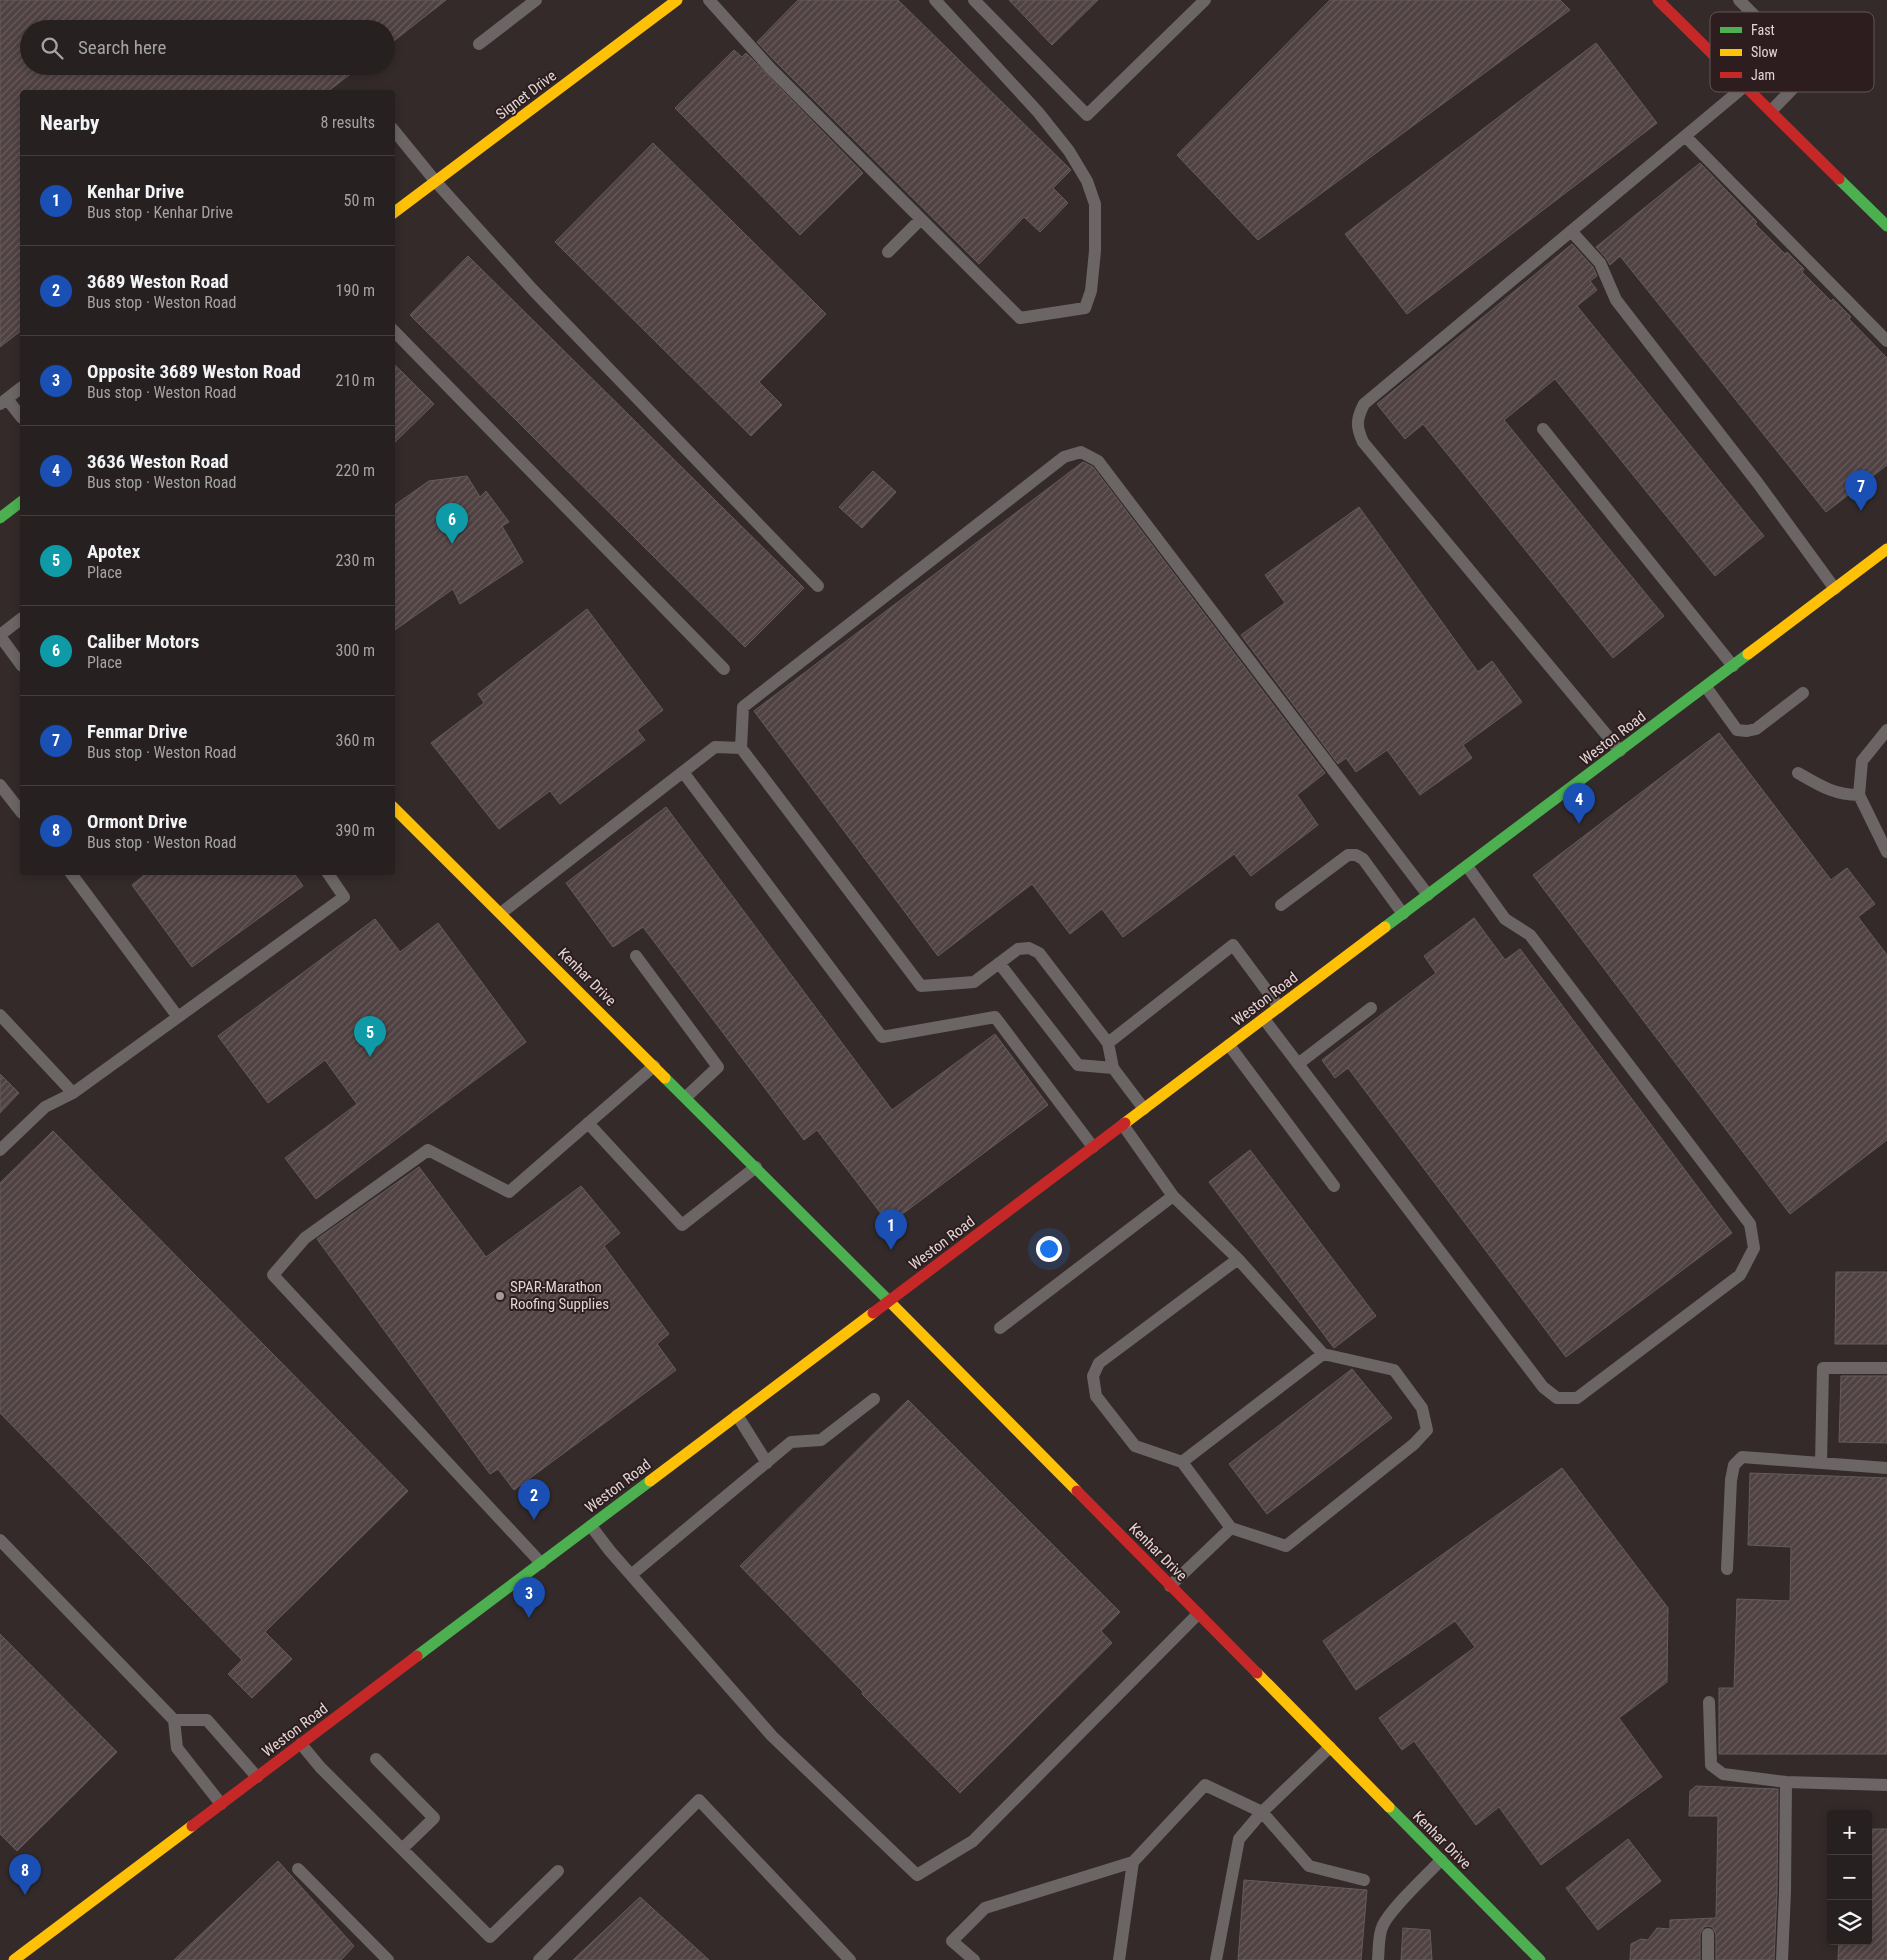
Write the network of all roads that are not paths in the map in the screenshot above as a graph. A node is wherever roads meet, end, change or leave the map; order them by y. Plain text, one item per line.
1 (536, 0) edge
2 (677, 0) edge
3 (709, 0) edge
4 (935, 0) edge
5 (974, 0) edge
6 (1204, 0) edge
7 (1658, 0) edge
8 (1739, 0) edge
9 (1751, 12) edge
10 (479, 44) dead end
11 (1710, 51) edge
12 (1738, 92) edge
13 (1751, 92) edge
14 (1790, 92) edge
15 (1771, 111) junction
16 (395, 132) edge
17 (1685, 136) junction
18 (436, 182) junction
19 (395, 212) edge
20 (921, 218) junction
21 (1887, 226) edge
22 (1571, 231) junction
23 (888, 252) dead end
24 (395, 332) edge
25 (1887, 341) edge
26 (20, 389) edge
27 (4, 402) edge
28 (20, 416) edge
29 (1543, 429) dead end
30 (20, 503) edge
31 (0, 518) edge
32 (1884, 552) edge
33 (818, 586) dead end
34 (1835, 589) junction
35 (20, 620) edge
36 (0, 635) edge
37 (20, 663) edge
38 (1733, 666) junction
39 (724, 669) dead end
40 (1706, 686) junction
41 (1803, 693) dead end
42 (1887, 730) edge
43 (741, 748) junction
44 (1620, 751) junction
45 (683, 772) junction
46 (1798, 773) dead end
47 (0, 785) edge
48 (1859, 795) junction
49 (395, 809) edge
50 (20, 810) edge
51 (1887, 852) edge
52 (1466, 866) junction
53 (73, 875) edge
54 (329, 875) edge
55 (1428, 896) junction
56 (1281, 905) dead end
57 (501, 912) junction
58 (1403, 914) junction
59 (636, 956) dead end
60 (999, 963) junction
61 (1280, 1007) junction
62 (1371, 1008) dead end
63 (0, 1015) edge
64 (178, 1017) junction
65 (1264, 1019) junction
66 (1108, 1042) junction
67 (1229, 1045) junction
68 (1298, 1064) junction
69 (654, 1066) junction
70 (1113, 1068) junction
71 (72, 1093) junction
72 (686, 1098) junction
73 (1144, 1109) junction
74 (588, 1123) junction
75 (1123, 1125) junction
76 (1093, 1147) junction
77 (0, 1150) edge
78 (756, 1167) junction
79 (1334, 1186) dead end
80 (1173, 1196) junction
81 (1238, 1259) junction
82 (889, 1301) junction
83 (1000, 1328) dead end
84 (1323, 1354) junction
85 (1887, 1368) edge
86 (874, 1399) dead end
87 (737, 1415) junction
88 (1182, 1462) junction
89 (767, 1463) junction
90 (1821, 1463) junction
91 (1887, 1468) edge
92 (591, 1526) junction
93 (1231, 1528) junction
94 (0, 1540) edge
95 (541, 1563) junction
96 (1726, 1569) dead end
97 (631, 1575) junction
98 (1170, 1586) junction
99 (1198, 1614) junction
100 (1709, 1702) dead end
101 (174, 1720) junction
102 (301, 1744) junction
103 (1330, 1747) junction
104 (376, 1759) dead end
105 (257, 1777) junction
106 (1786, 1782) junction
107 (1887, 1785) edge
108 (221, 1804) junction
109 (1262, 1812) junction
110 (402, 1849) junction
111 (1441, 1860) junction
112 (1133, 1862) junction
113 (298, 1869) dead end
114 (558, 1871) dead end
115 (1364, 1880) dead end
116 (1708, 1934) dead end
117 (10, 1958) edge
118 (388, 1960) edge
119 (538, 1960) edge
120 (850, 1960) edge
121 (974, 1960) edge
122 (1119, 1960) edge
123 (1216, 1960) edge
124 (1378, 1960) edge
125 (1540, 1960) edge
126 (1708, 1960) edge
127 (1782, 1960) edge

1 - 10 lane
2 - 18 main road, Signet Drive
3 - 20 lane
4 - 20 lane
5 - 6 lane
7 - 11 main road
8 - 9 lane
12 - 17 lane
13 - 15 main road
14 - 15 lane
15 - 21 main road
16 - 18 lane
17 - 22 lane
17 - 25 lane
18 - 19 main road, Signet Drive
18 - 33 lane
20 - 23 lane
22 - 34 lane
22 - 44 lane
24 - 39 lane
26 - 27 lane
27 - 28 lane
29 - 38 lane
30 - 31 main road
32 - 34 main road, Weston Road
34 - 38 main road, Weston Road
35 - 36 lane
36 - 37 lane
38 - 40 main road, Weston Road
40 - 41 lane
40 - 44 main road, Weston Road
42 - 48 lane
43 - 45 lane
43 - 55 lane
43 - 60 lane
44 - 52 main road, Weston Road
45 - 57 lane
45 - 76 lane
46 - 48 lane
47 - 50 lane
48 - 51 lane
49 - 57 main road, Kenhar Drive
52 - 55 main road, Weston Road
52 - 68 lane
53 - 64 lane
54 - 64 lane
55 - 58 main road, Weston Road
56 - 58 lane
57 - 69 main road, Kenhar Drive
58 - 61 main road, Weston Road
59 - 72 lane
60 - 66 lane
60 - 70 lane
61 - 65 main road, Weston Road
61 - 66 lane
62 - 68 lane
63 - 71 lane
64 - 71 lane
65 - 67 main road, Weston Road
65 - 68 lane
66 - 70 lane
67 - 73 main road, Weston Road
67 - 79 lane
69 - 72 main road, Kenhar Drive
69 - 74 lane
70 - 73 lane
71 - 77 lane
72 - 78 main road, Kenhar Drive
73 - 75 main road, Weston Road
74 - 78 lane
74 - 95 lane
75 - 76 main road, Weston Road
75 - 80 lane
76 - 82 main road, Weston Road
78 - 82 main road, Kenhar Drive
80 - 81 lane
80 - 83 lane
81 - 84 lane
81 - 88 lane
82 - 87 main road, Weston Road
82 - 98 main road, Kenhar Drive
84 - 88 lane
84 - 93 lane
85 - 90 lane
86 - 89 lane
87 - 89 lane
87 - 92 main road, Weston Road
88 - 93 lane
89 - 97 lane
90 - 91 lane
90 - 96 lane
92 - 95 main road, Weston Road
92 - 97 lane
93 - 98 lane
94 - 101 lane
95 - 102 main road, Weston Road
97 - 99 lane
98 - 99 main road, Kenhar Drive
99 - 103 main road, Kenhar Drive
100 - 106 lane
101 - 105 lane
101 - 108 lane
102 - 105 main road, Weston Road
102 - 110 lane
103 - 109 lane
103 - 111 main road, Kenhar Drive
104 - 110 lane
105 - 108 main road, Weston Road
106 - 107 lane
106 - 127 lane
108 - 117 main road, Weston Road
109 - 112 lane
109 - 115 lane
109 - 123 lane
110 - 114 lane
111 - 124 lane
111 - 125 main road, Kenhar Drive
112 - 121 lane
112 - 122 lane
113 - 118 lane
116 - 126 lane
119 - 120 lane

